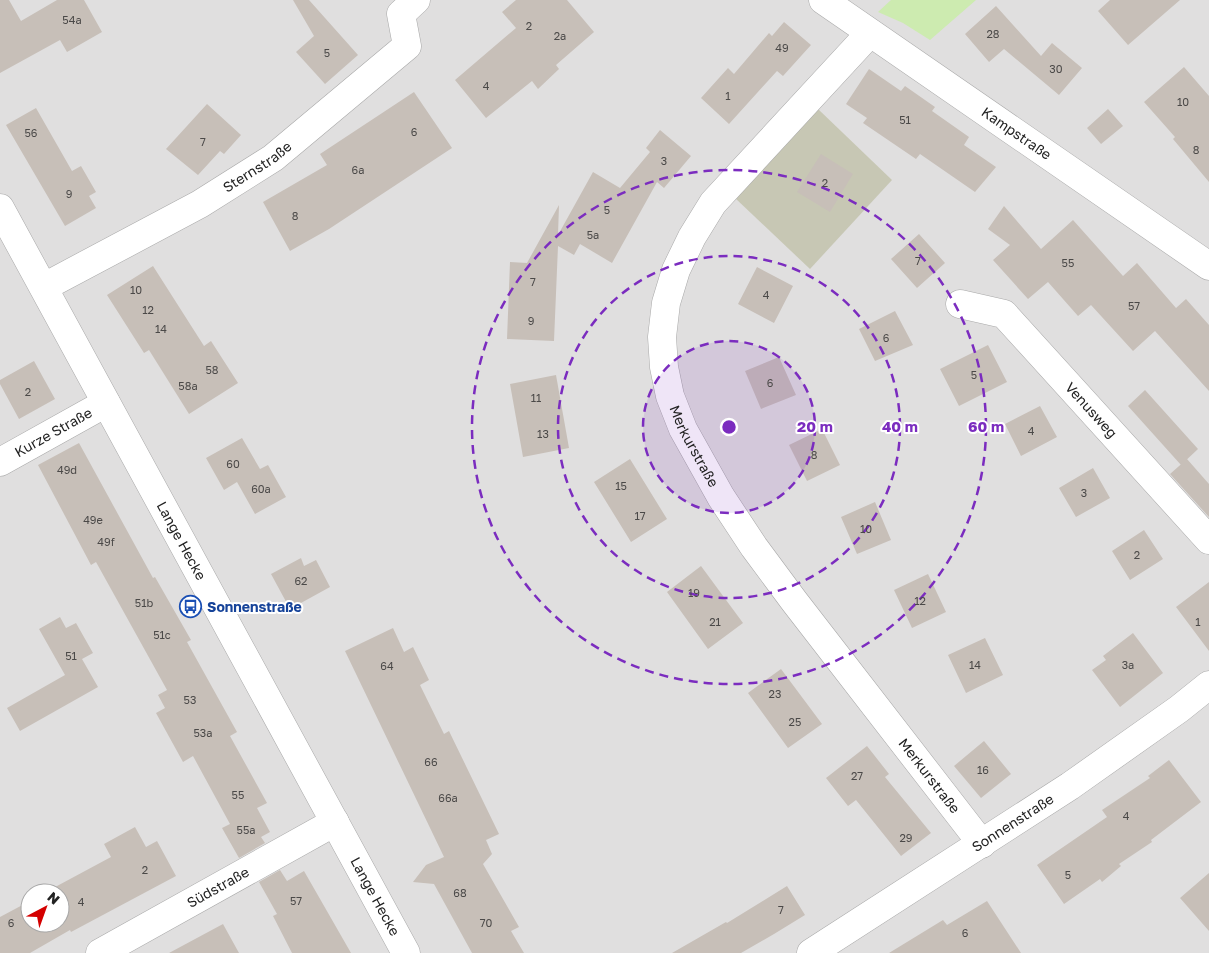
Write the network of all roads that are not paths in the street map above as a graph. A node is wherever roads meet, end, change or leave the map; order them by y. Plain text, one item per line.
1 (416, 0) edge
2 (823, 0) edge
3 (870, 33) junction
4 (0, 208) edge
5 (1209, 266) edge
6 (44, 287) junction
7 (960, 304) dead end
8 (106, 403) junction
9 (0, 462) edge
10 (1209, 540) edge
11 (1209, 685) edge
12 (335, 822) junction
13 (982, 844) junction
14 (100, 953) edge
15 (406, 953) edge
16 (810, 953) edge

1 - 6 street, Sternstraße
2 - 3 street, Kampstraße
3 - 5 street, Kampstraße
3 - 13 street, Merkurstraße
4 - 6 street, Lange Hecke
6 - 8 street, Lange Hecke
7 - 10 street, Venusweg
8 - 9 street, Kurze Straße
8 - 12 street, Lange Hecke
11 - 13 street, Sonnenstraße
12 - 14 street, Südstraße
12 - 15 street, Lange Hecke
13 - 16 street, Sonnenstraße

